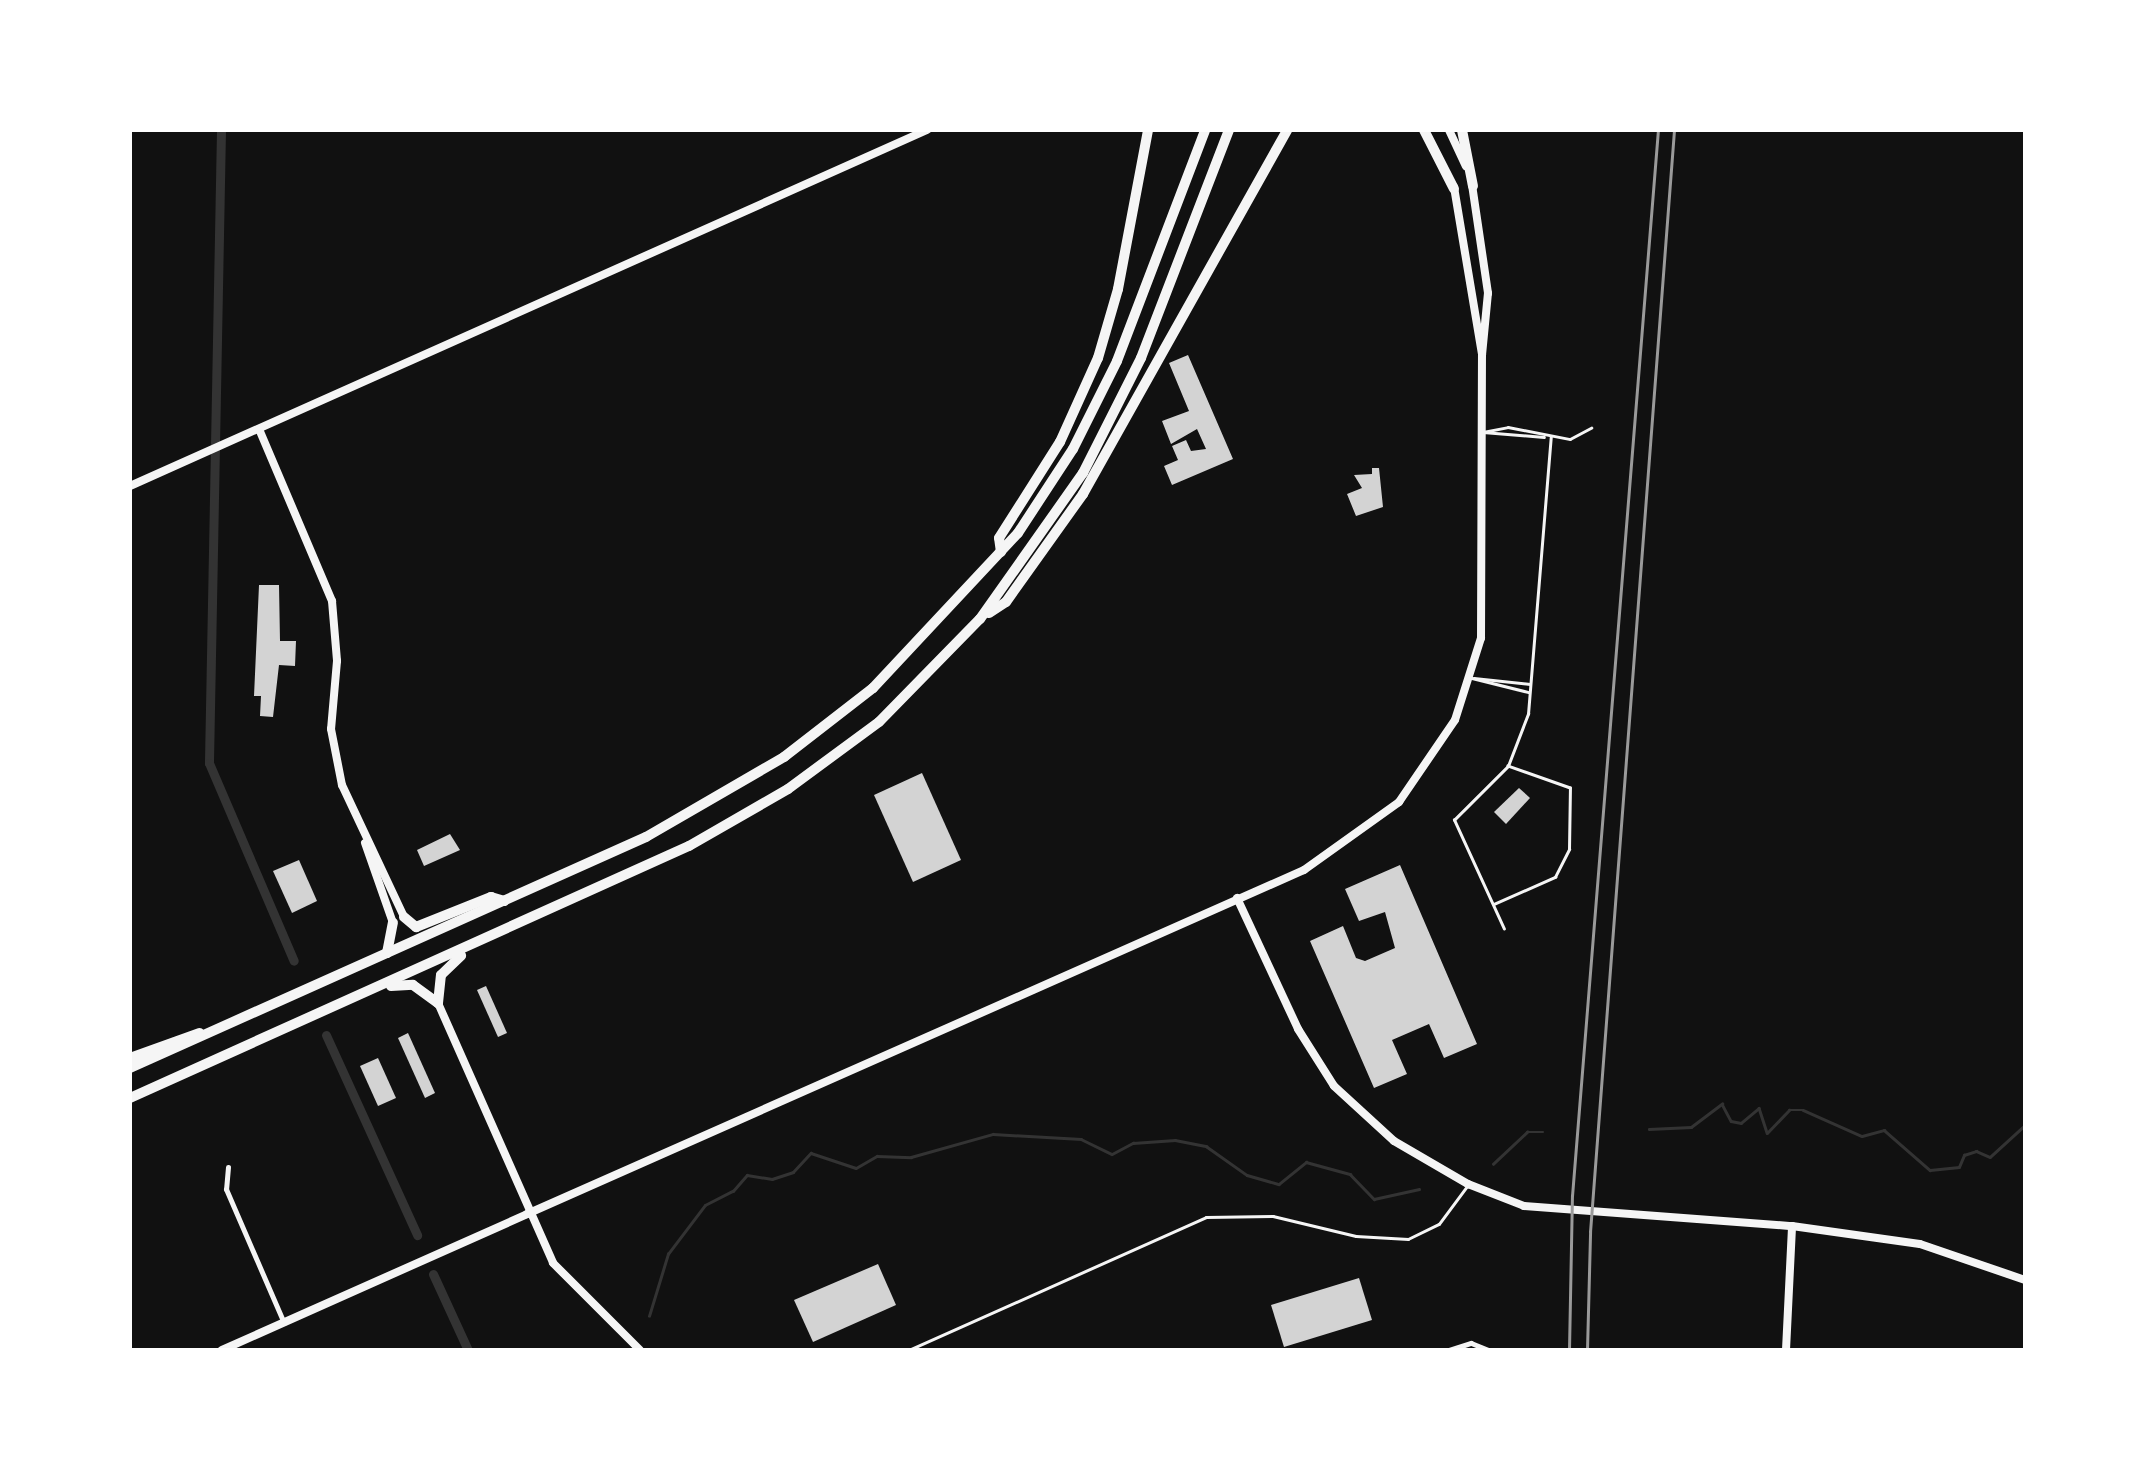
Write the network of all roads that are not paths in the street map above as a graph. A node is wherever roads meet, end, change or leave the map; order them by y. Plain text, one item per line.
1 (927, 130) edge
2 (1148, 130) edge
3 (1205, 130) edge
4 (1228, 130) edge
5 (1288, 130) edge
6 (1296, 130) edge
7 (1426, 130) edge
8 (1449, 130) edge
9 (1462, 130) edge
10 (1261, 175) junction
11 (1472, 186) junction
12 (1454, 190) joint
13 (1482, 354) junction
14 (1591, 428) dead end
15 (259, 429) junction
16 (1482, 432) junction
17 (1545, 436) junction
18 (1551, 437) junction
19 (130, 486) edge
20 (1000, 552) junction
21 (980, 620) junction
22 (1472, 678) junction
23 (1532, 684) junction
24 (1531, 692) junction
25 (1508, 766) junction
26 (1237, 898) junction
27 (506, 901) junction
28 (1492, 904) junction
29 (398, 920) junction
30 (1504, 929) dead end
31 (473, 946) junction
32 (386, 954) junction
33 (378, 988) junction
34 (438, 1003) junction
35 (206, 1033) junction
36 (130, 1058) edge
37 (130, 1068) edge
38 (130, 1098) edge
39 (228, 1167) dead end
40 (1468, 1184) junction
41 (526, 1214) junction
42 (1792, 1226) junction
43 (2025, 1280) edge
44 (284, 1322) junction
45 (222, 1350) edge
46 (640, 1350) edge
47 (909, 1350) edge
48 (1448, 1350) edge
49 (1488, 1350) edge
50 (1786, 1350) edge

1 - 15 street
2 - 20 highway
3 - 20 highway
4 - 21 highway
5 - 10 highway
6 - 10 highway
7 - 12 highway
8 - 11 street
9 - 11 highway
10 - 21 highway
11 - 13 street
12 - 13 street
13 - 16 street
14 - 18 lane
15 - 19 street
15 - 29 street
16 - 17 lane
16 - 17 lane
16 - 22 street
17 - 18 lane
18 - 23 lane
20 - 27 highway
21 - 31 highway
22 - 23 lane
22 - 24 lane
22 - 26 street
23 - 24 lane
24 - 25 lane
25 - 28 lane
25 - 28 lane
26 - 40 street
26 - 41 street
27 - 29 highway
27 - 32 highway
28 - 30 lane
29 - 32 highway
31 - 33 highway
31 - 34 highway
32 - 35 highway
33 - 34 highway
33 - 38 highway
34 - 41 street
35 - 36 highway
35 - 37 highway
39 - 44 street
40 - 42 street
40 - 47 lane
41 - 44 street
41 - 46 street
42 - 43 street
42 - 50 street
44 - 45 street
48 - 49 street

